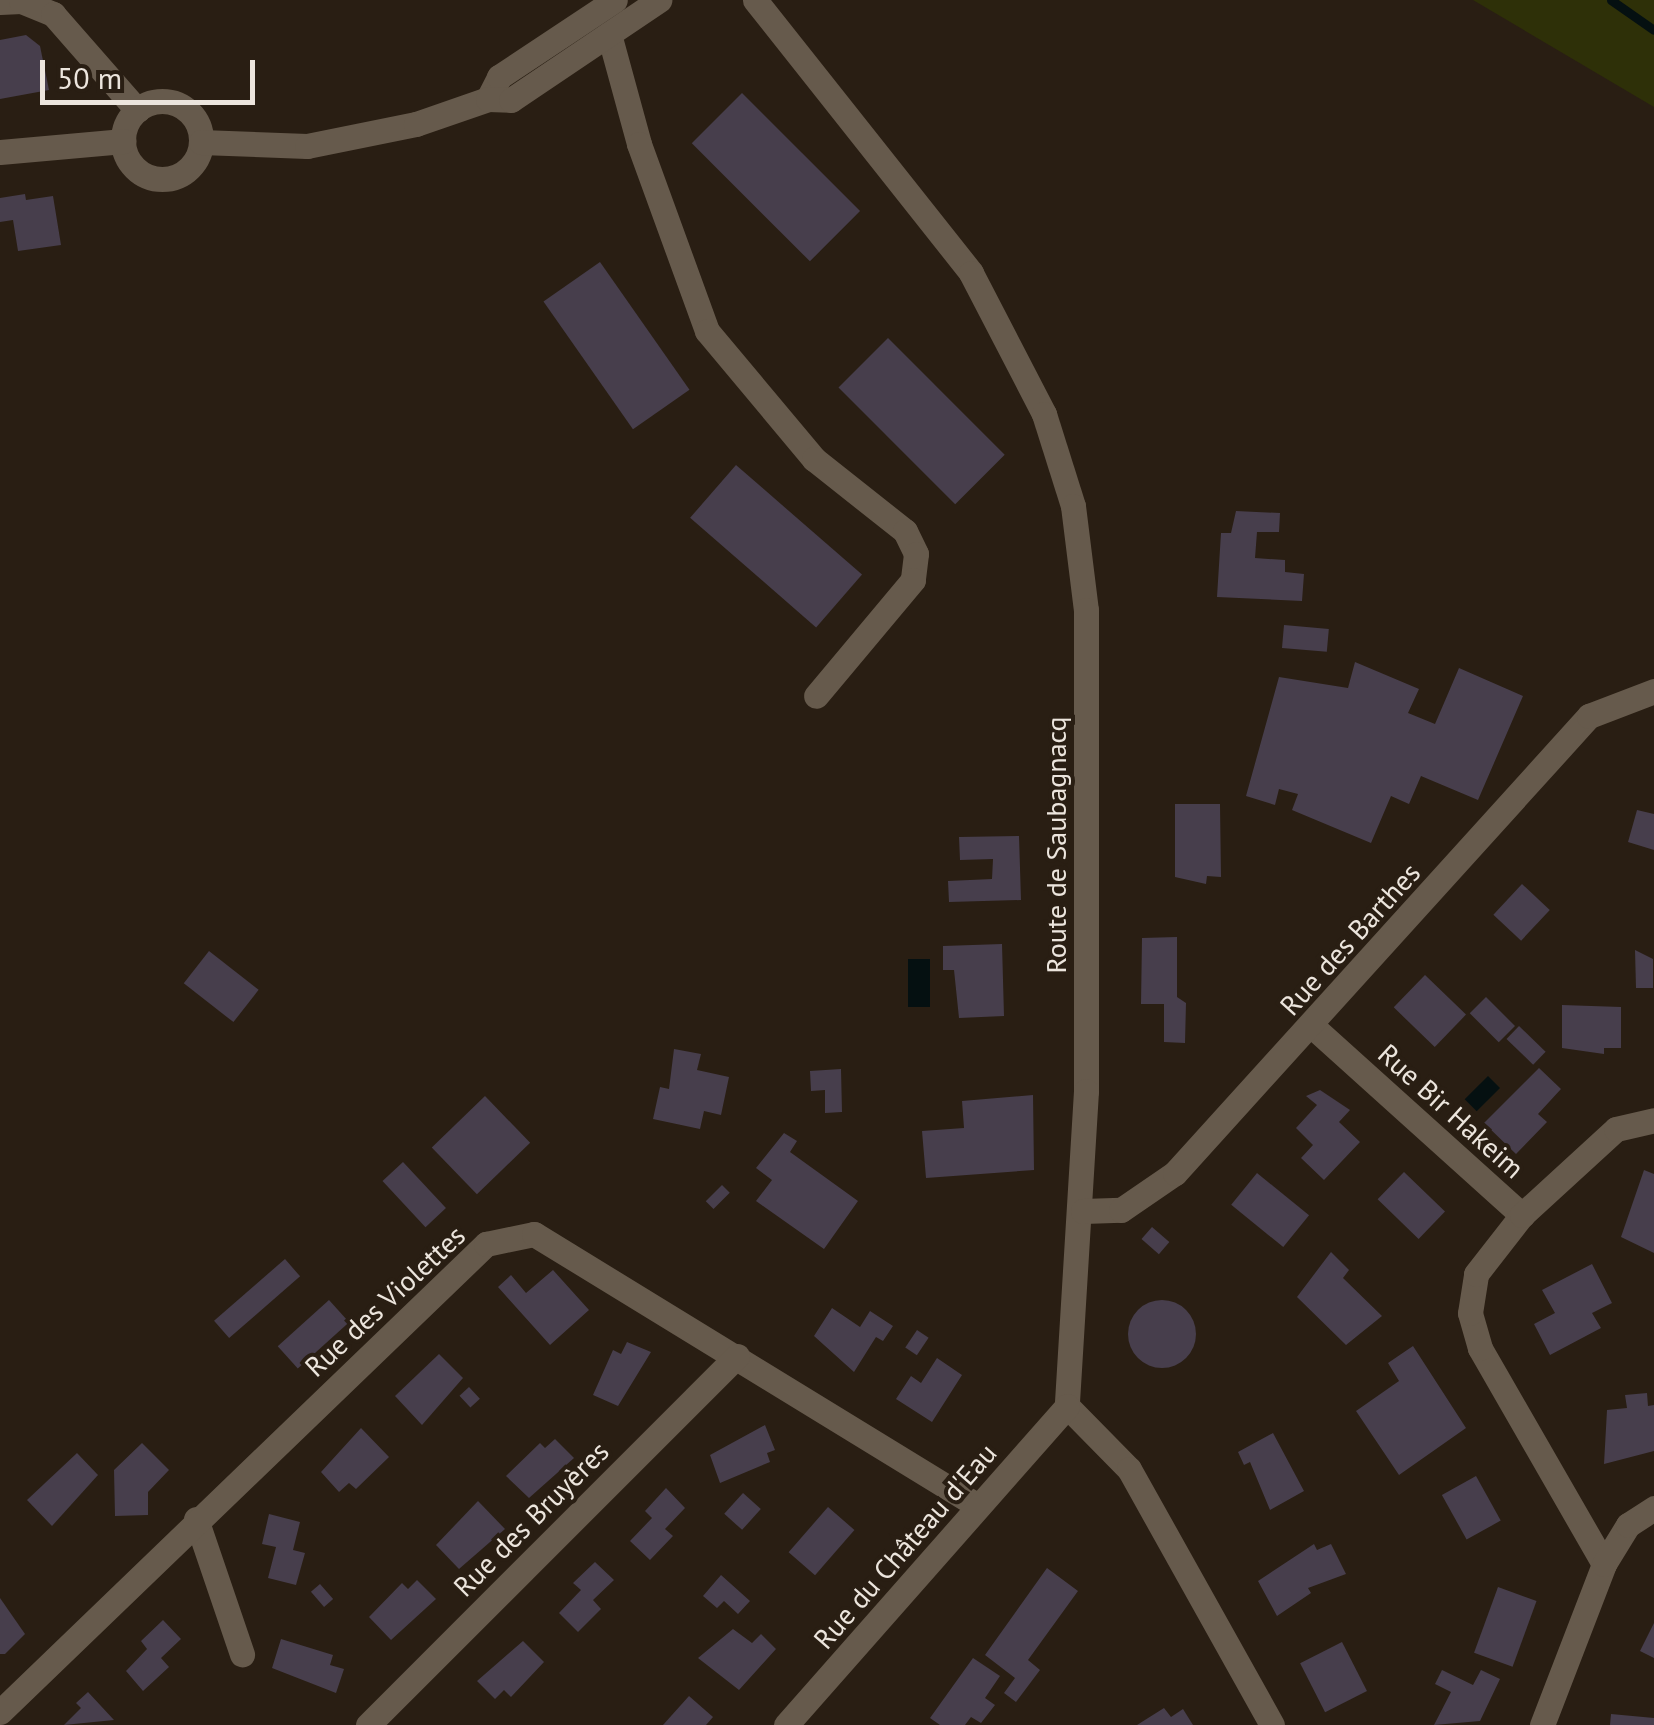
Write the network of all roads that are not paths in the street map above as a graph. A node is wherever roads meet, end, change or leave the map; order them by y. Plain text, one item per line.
1 (615, 0) edge
2 (660, 0) edge
3 (755, 0) edge
4 (0, 2) edge
5 (608, 34) junction
6 (488, 99) junction
7 (137, 110) junction
8 (124, 141) junction
9 (201, 142) junction
10 (0, 152) edge
11 (1654, 691) edge
12 (816, 696) dead end
13 (1312, 1026) junction
14 (1654, 1120) edge
15 (1083, 1211) junction
16 (1522, 1214) junction
17 (737, 1356) junction
18 (1068, 1406) junction
19 (978, 1506) junction
20 (1654, 1508) edge
21 (196, 1519) junction
22 (1604, 1564) junction
23 (242, 1654) dead end
24 (0, 1712) edge
25 (368, 1725) edge
26 (786, 1725) edge
27 (1272, 1725) edge
28 (1542, 1725) edge

1 - 6 street
2 - 5 street
3 - 15 street, Route de Saubagnacq
4 - 7 street
5 - 6 street
5 - 12 street
6 - 9 street
7 - 8 street
7 - 9 street
8 - 9 street
8 - 10 street
11 - 13 street, Rue des Barthes
13 - 15 street, Rue des Barthes
13 - 16 street, Rue Bir Hakeim
14 - 16 street
15 - 18 street, Route de Saubagnacq
16 - 22 street, Rue Bir Hakeim
17 - 19 street, Rue des Violettes
17 - 21 street, Rue des Violettes
17 - 25 street, Rue des Bruyères
18 - 19 street, Rue du Château d'Eau
18 - 27 street
19 - 26 street, Rue du Château d'Eau
20 - 22 street
21 - 23 street
21 - 24 street, Rue des Violettes
22 - 28 street

